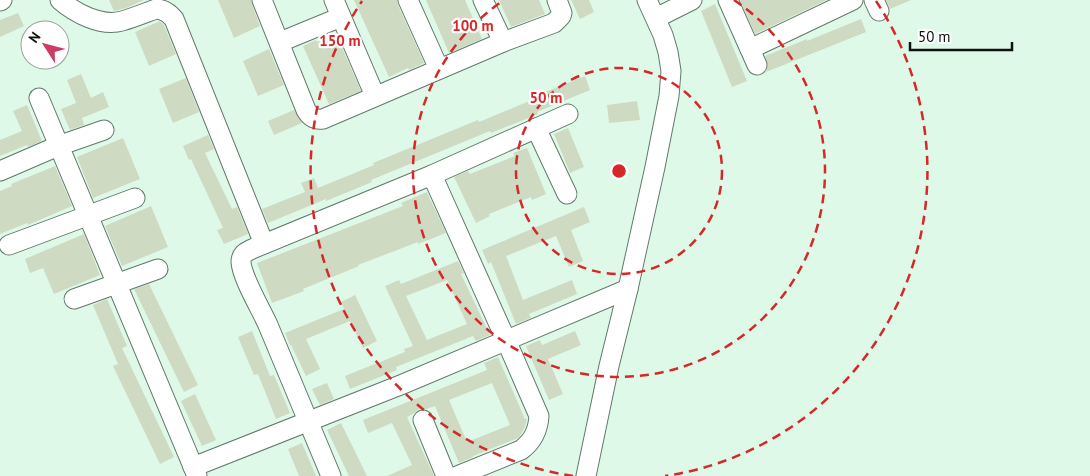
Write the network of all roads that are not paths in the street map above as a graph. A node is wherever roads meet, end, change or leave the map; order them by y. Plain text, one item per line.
1 (60, 0) edge
2 (408, 0) edge
3 (483, 0) edge
4 (557, 0) edge
5 (647, 0) edge
6 (692, 0) edge
7 (728, 0) edge
8 (853, 0) edge
9 (268, 1) edge
10 (338, 8) edge
11 (656, 18) junction
12 (280, 42) junction
13 (502, 42) junction
14 (439, 69) junction
15 (375, 96) junction
16 (39, 98) dead end
17 (568, 114) dead end
18 (536, 128) junction
19 (104, 130) dead end
20 (58, 146) junction
21 (0, 170) edge
22 (432, 175) junction
23 (567, 194) dead end
24 (135, 198) dead end
25 (88, 216) junction
26 (264, 244) junction
27 (9, 245) dead end
28 (158, 269) dead end
29 (116, 283) junction
30 (628, 288) junction
31 (74, 299) dead end
32 (506, 340) junction
33 (423, 420) dead end
34 (308, 421) junction
35 (195, 472) edge
36 (331, 476) edge
37 (446, 476) edge
38 (457, 476) edge
39 (586, 476) edge

1 - 26 street
2 - 14 street
3 - 13 street
4 - 13 street
5 - 11 street
6 - 11 street
7 - 8 street
9 - 12 street
10 - 12 street
10 - 15 street
11 - 30 street
12 - 15 street
13 - 14 street
14 - 15 street
16 - 20 street
17 - 18 street
18 - 22 street
18 - 23 street
19 - 20 street
20 - 21 street
20 - 25 street
22 - 26 street
22 - 32 street
24 - 25 street
25 - 27 street
25 - 29 street
26 - 34 street
28 - 29 street
29 - 31 street
29 - 35 street
30 - 32 street
30 - 39 street
32 - 34 street
32 - 38 street
33 - 37 street
34 - 35 street
34 - 36 street

